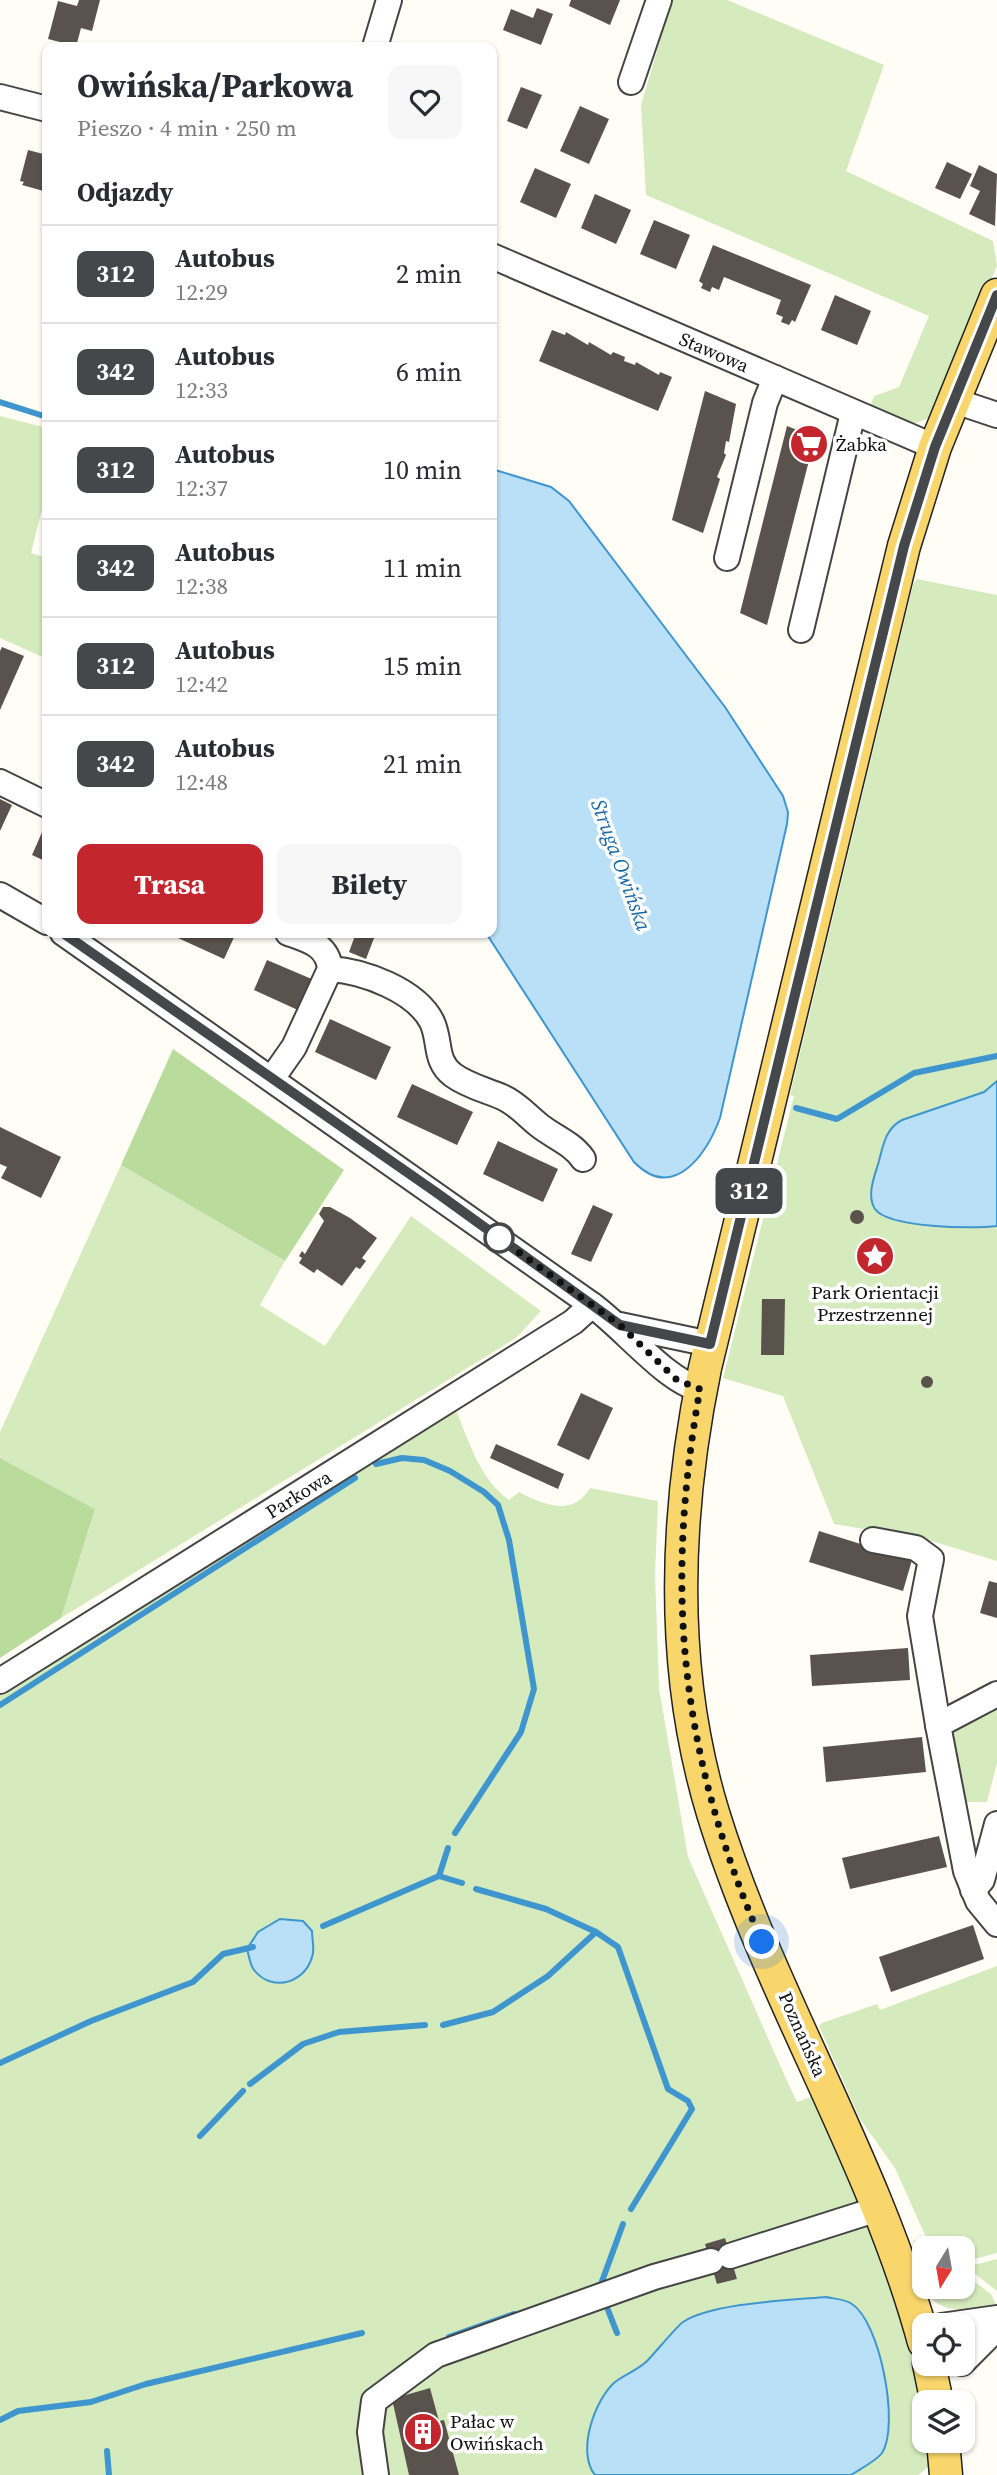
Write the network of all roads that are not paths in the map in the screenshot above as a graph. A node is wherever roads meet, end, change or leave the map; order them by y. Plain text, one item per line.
1 (389, 0) edge
2 (659, 0) edge
3 (376, 42) edge
4 (631, 82) dead end
5 (0, 97) edge
6 (42, 108) edge
7 (497, 258) edge
8 (997, 295) edge
9 (775, 378) junction
10 (952, 400) junction
11 (853, 413) junction
12 (997, 415) edge
13 (935, 447) junction
14 (727, 558) dead end
15 (801, 629) dead end
16 (0, 782) edge
17 (42, 803) edge
18 (0, 895) edge
19 (42, 919) edge
20 (70, 938) edge
21 (300, 938) edge
22 (330, 969) junction
23 (273, 1077) junction
24 (583, 1159) dead end
25 (592, 1305) junction
26 (620, 1325) junction
27 (710, 1344) junction
28 (700, 1389) junction
29 (873, 1540) dead end
30 (0, 1681) edge
31 (997, 1694) edge
32 (938, 1725) junction
33 (997, 1824) edge
34 (972, 1890) junction
35 (997, 1924) edge
36 (878, 2209) junction
37 (920, 2313) edge
38 (997, 2318) edge
39 (975, 2322) edge
40 (997, 2328) edge
41 (975, 2351) edge
42 (943, 2453) edge
43 (942, 2474) edge
44 (376, 2475) edge

1 - 3 street
2 - 4 street
5 - 6 street
7 - 9 street, Stawowa
8 - 10 main road, Poznańska
9 - 11 street, Stawowa
9 - 14 street
10 - 12 street
10 - 13 main road, Poznańska
11 - 13 street, Stawowa
11 - 15 street
13 - 27 main road, Poznańska
16 - 17 street
18 - 19 street
20 - 23 street
21 - 22 street
22 - 23 street
22 - 24 street
23 - 25 street
25 - 26 street
25 - 30 street, Parkowa
26 - 27 street
26 - 28 street
27 - 28 main road, Poznańska
28 - 36 main road, Poznańska
29 - 32 street
31 - 32 street
32 - 34 street
33 - 34 street
34 - 35 street
36 - 37 main road, Poznańska
36 - 44 street
38 - 39 street
40 - 41 street
42 - 43 main road

